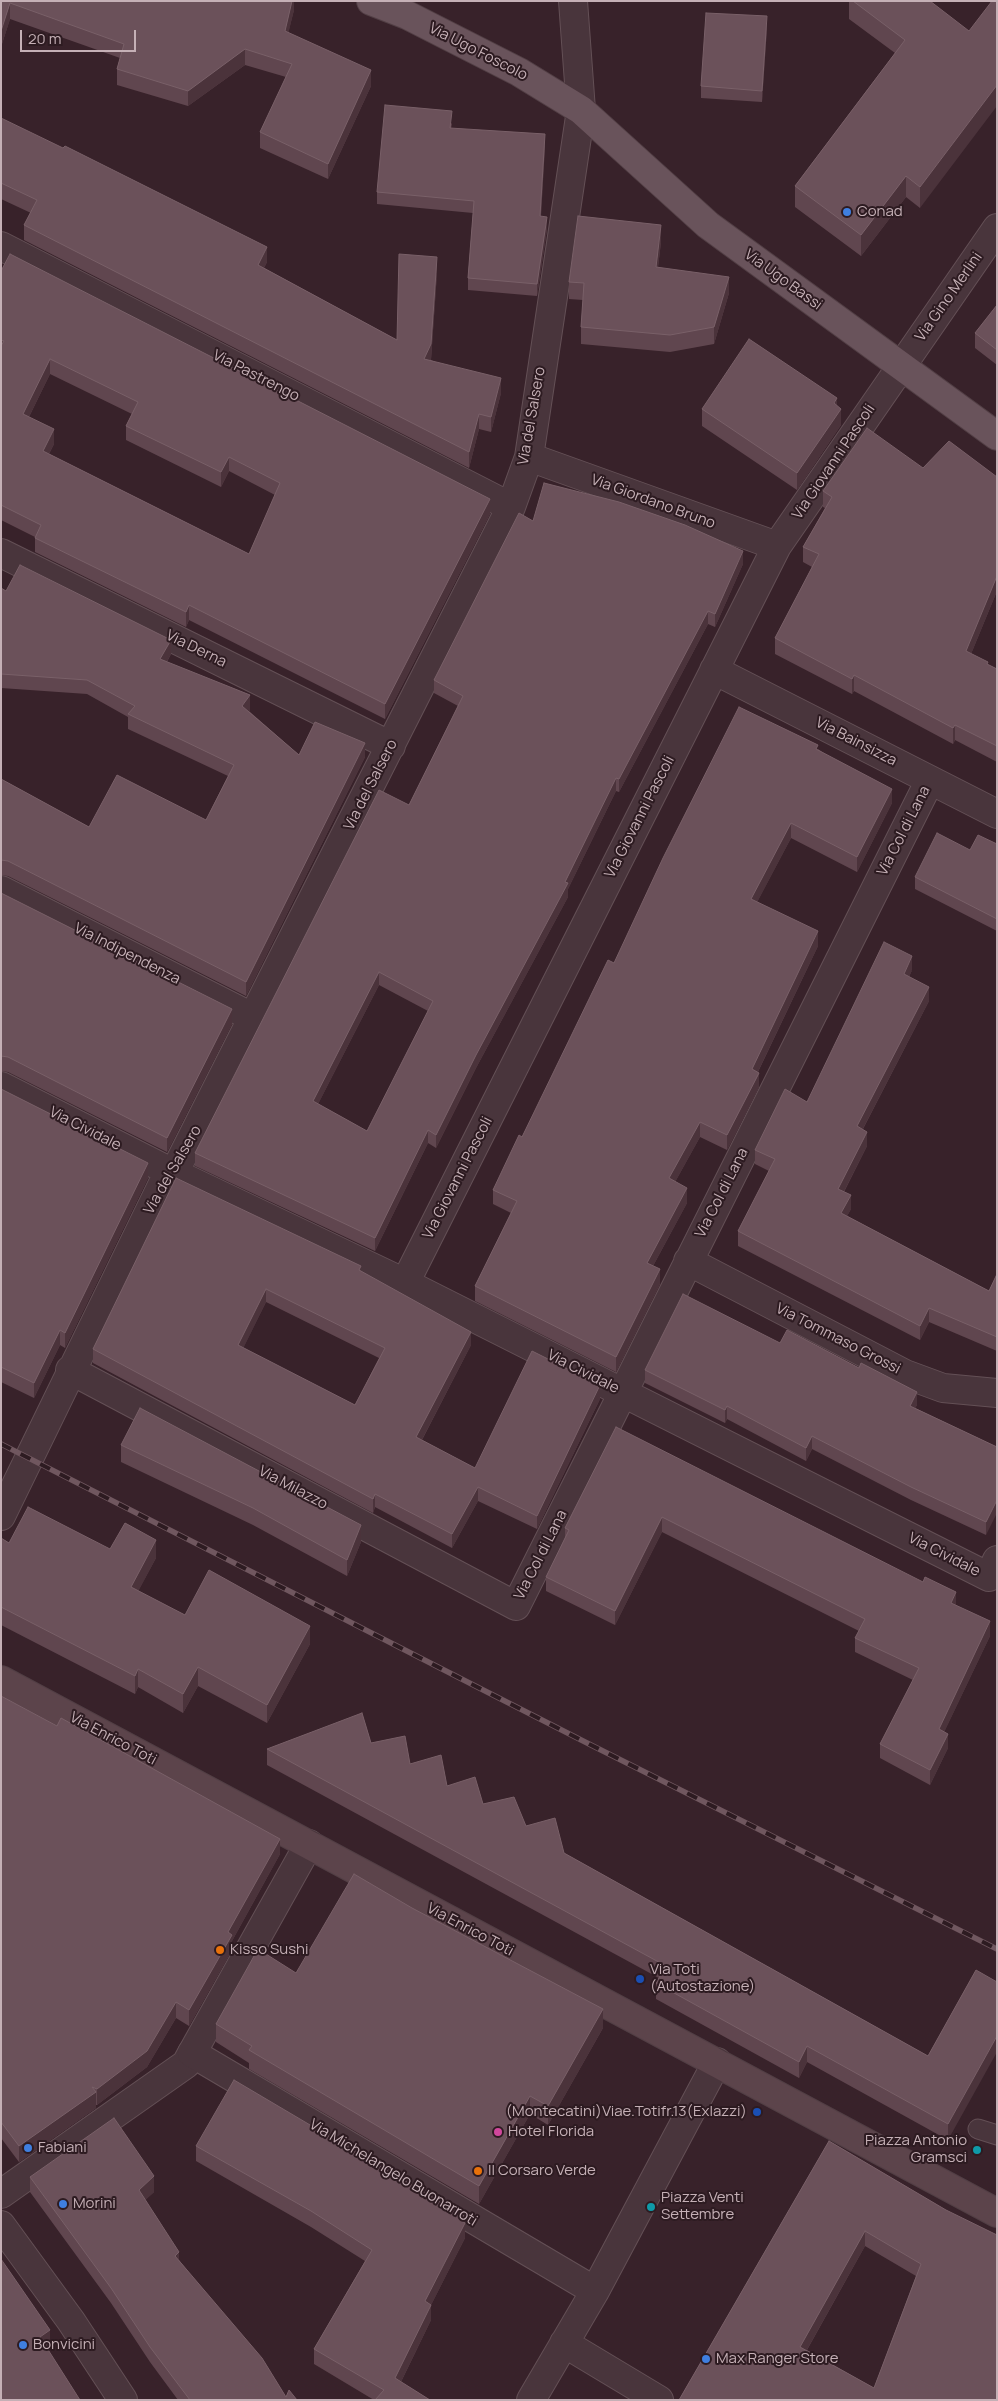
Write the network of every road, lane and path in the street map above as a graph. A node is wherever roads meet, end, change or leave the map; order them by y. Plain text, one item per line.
1 (371, 1) edge
2 (573, 1) edge
3 (581, 110) junction
4 (997, 228) edge
5 (1, 246) edge
6 (900, 366) junction
7 (997, 436) edge
8 (529, 457) junction
9 (511, 507) junction
10 (776, 546) junction
11 (1, 553) edge
12 (714, 670) junction
13 (391, 746) junction
14 (930, 780) junction
15 (997, 814) edge
16 (1, 890) edge
17 (254, 1018) junction
18 (1, 1086) edge
19 (172, 1172) junction
20 (688, 1261) junction
21 (405, 1283) junction
22 (70, 1370) junction
23 (623, 1393) junction
24 (997, 1393) edge
25 (1, 1516) edge
26 (993, 1569) edge
27 (516, 1606) joint
28 (1, 1680) edge
29 (309, 1844) junction
30 (192, 2053) junction
31 (717, 2062) junction
32 (978, 2129) dead end
33 (997, 2134) edge
34 (1, 2194) edge
35 (997, 2213) edge
36 (1, 2224) edge
37 (595, 2291) junction
38 (564, 2343) junction
39 (123, 2400) edge
40 (530, 2400) edge
41 (659, 2400) edge

1 - 3 main road, Via Ugo Foscolo
2 - 3 street, Via del Salsero
3 - 6 main road, Via Ugo Bassi
3 - 8 street, Via del Salsero
4 - 6 street, Via Gino Merlini
5 - 9 street, Via Pastrengo
6 - 7 main road, Via Ugo Bassi
6 - 10 street, Via Giovanni Pascoli
8 - 9 street, Via del Salsero
8 - 10 street, Via Giordano Bruno
9 - 13 street, Via del Salsero
10 - 12 street, Via Giovanni Pascoli
11 - 13 street, Via Derna
12 - 14 street, Via Bainsizza
12 - 21 street, Via Giovanni Pascoli
13 - 17 street, Via del Salsero
14 - 15 street, Via Bainsizza
14 - 20 street, Via Col di Lana
16 - 17 street, Via Indipendenza
17 - 19 street, Via del Salsero
18 - 19 street, Via Cividale
19 - 21 street, Via Cividale
19 - 22 street, Via del Salsero
20 - 23 street, Via Col di Lana
20 - 24 street, Via Tommaso Grossi
21 - 23 street, Via Cividale
22 - 25 street, Via del Salsero
22 - 27 street, Via Milazzo
23 - 26 street, Via Cividale
23 - 27 street, Via Col di Lana
28 - 29 main road, Via Enrico Toti
29 - 30 street
29 - 31 main road, Via Enrico Toti
30 - 34 street
30 - 37 street, Via Michelangelo Buonarroti
31 - 35 main road, Via Enrico Toti
31 - 37 street
32 - 33 lane
36 - 39 street
37 - 38 street
38 - 40 street
38 - 41 street

